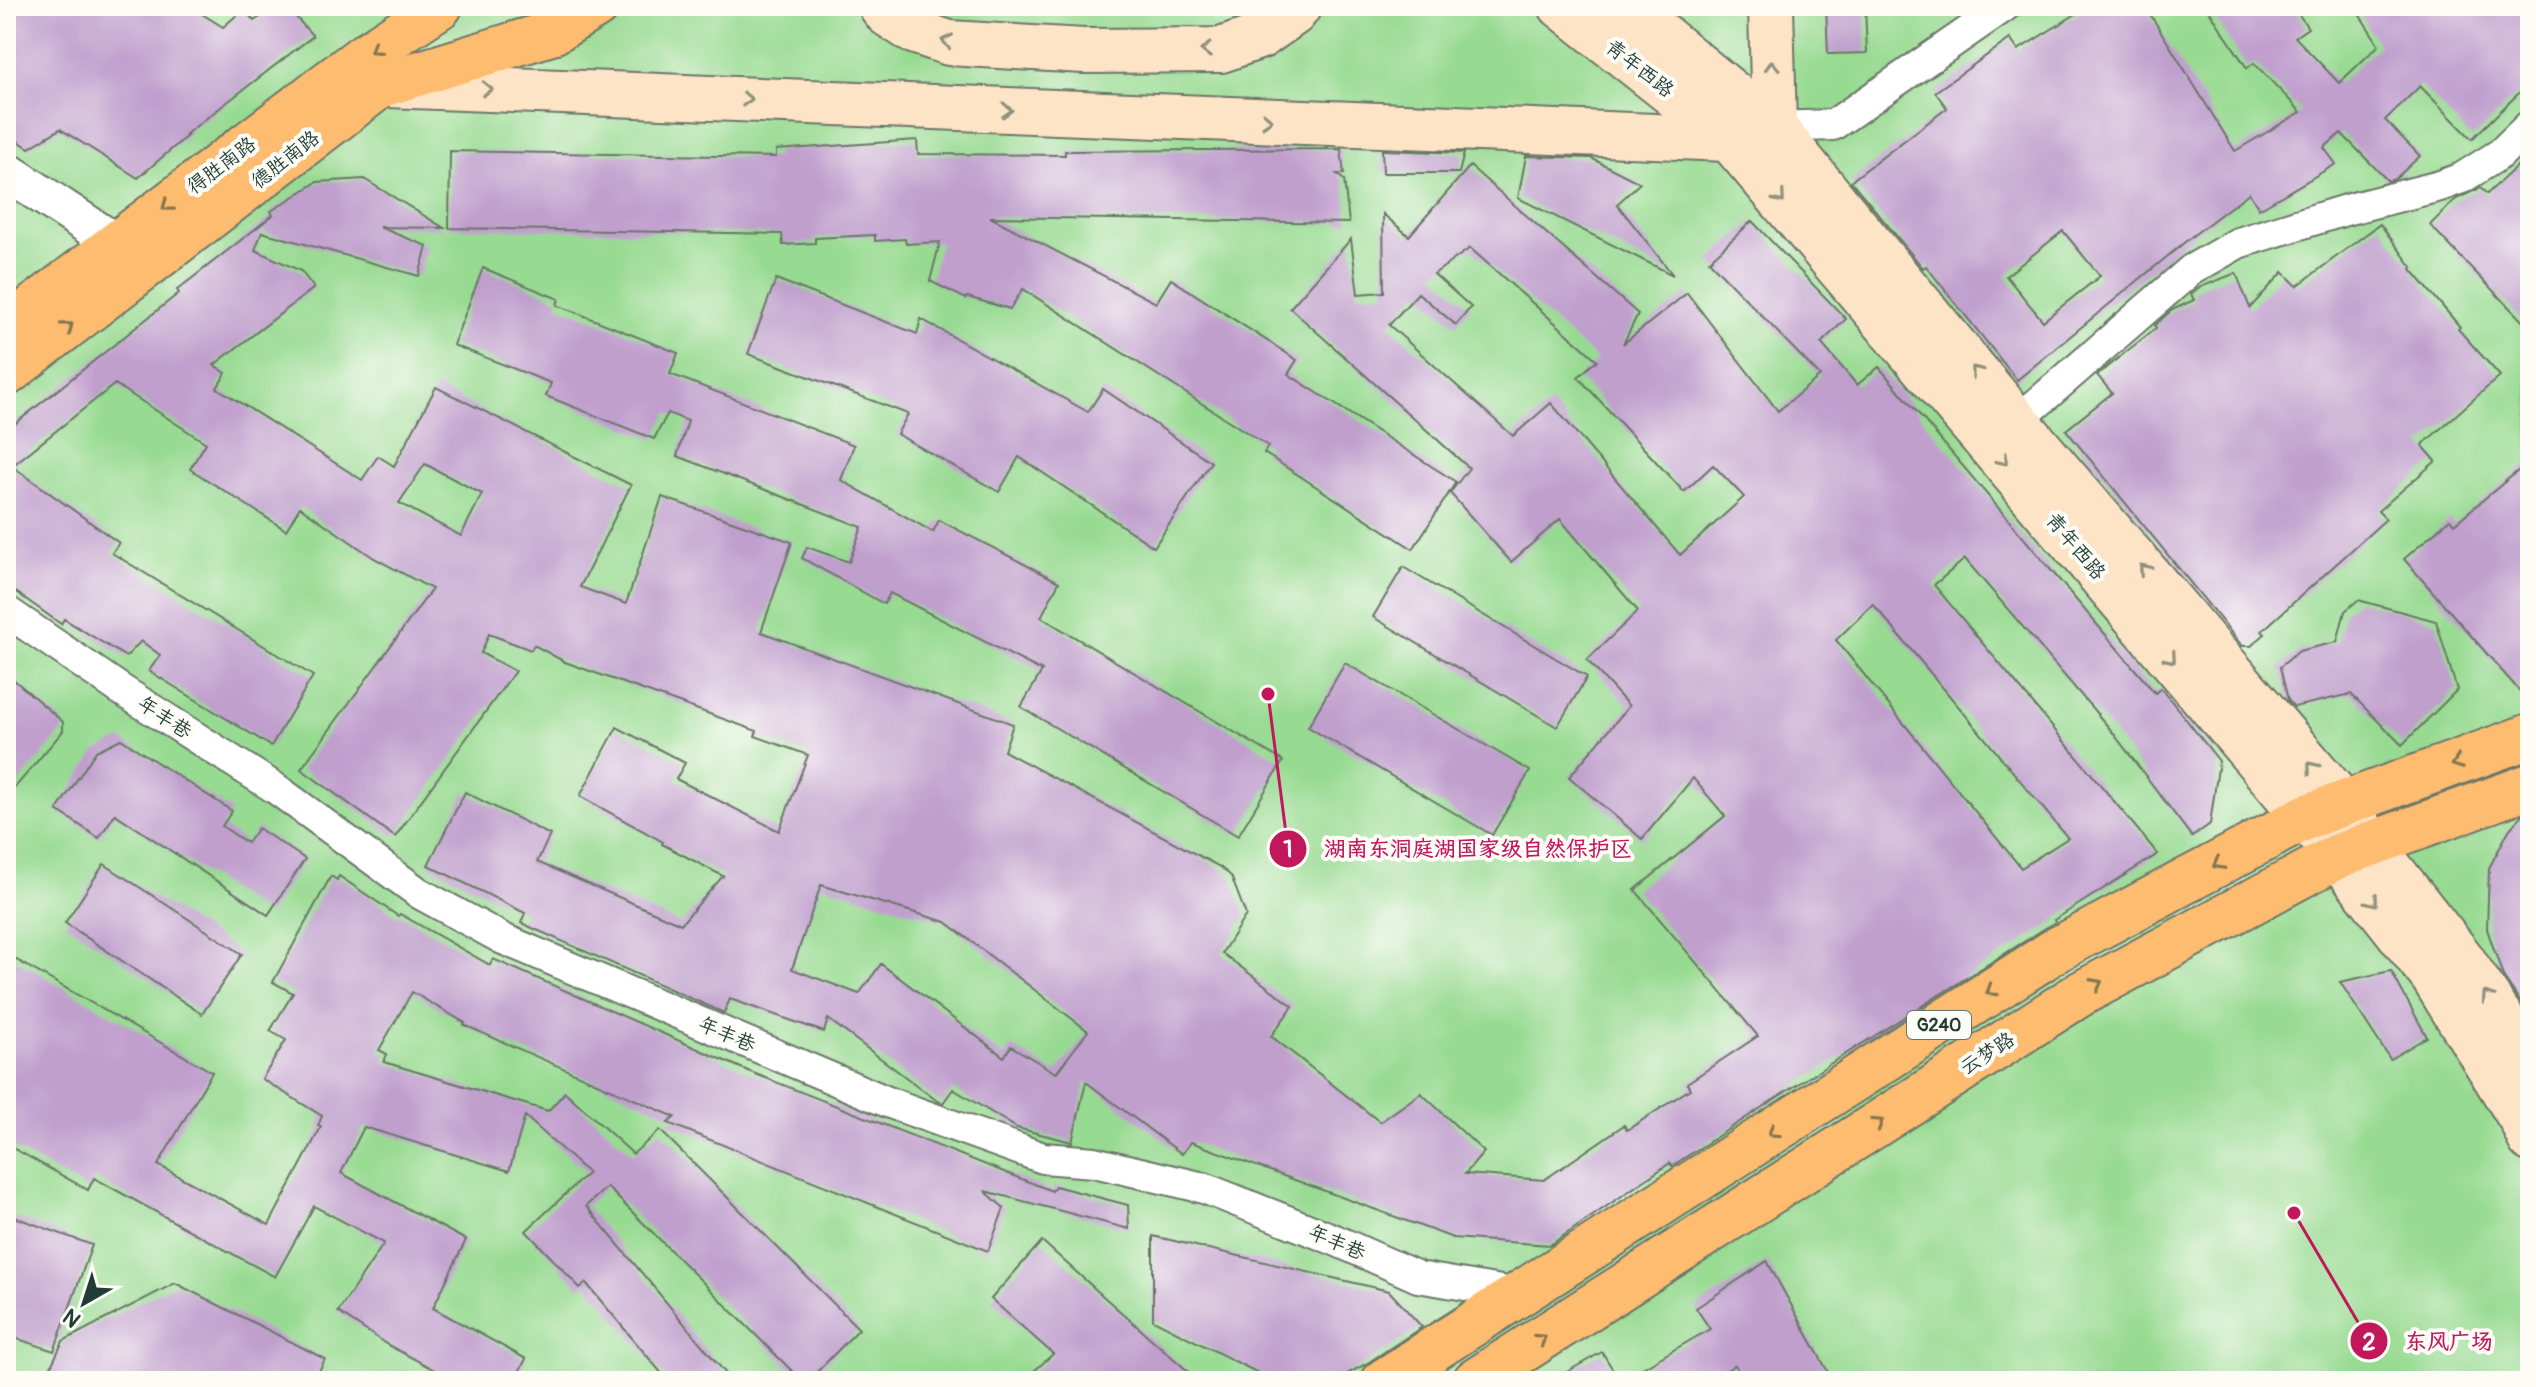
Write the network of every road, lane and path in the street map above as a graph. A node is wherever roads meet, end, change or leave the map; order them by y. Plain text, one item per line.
1 (440, 6) edge
2 (596, 6) edge
3 (881, 6) edge
4 (1299, 6) edge
5 (1561, 6) edge
6 (1626, 6) edge
7 (1771, 6) edge
8 (1991, 10) edge
9 (381, 85) junction
10 (2530, 125) edge
11 (1774, 127) junction
12 (1729, 139) junction
13 (6, 171) edge
14 (117, 244) junction
15 (6, 328) edge
16 (6, 374) edge
17 (2017, 421) junction
18 (6, 611) edge
19 (2530, 736) edge
20 (2530, 786) edge
21 (2325, 810) junction
22 (2354, 849) junction
23 (2530, 1061) edge
24 (2530, 1139) edge
25 (1519, 1294) junction
26 (1384, 1381) edge
27 (1475, 1381) edge

1 -> 14 main road, 得胜南路
2 - 9 main road, 德胜南路
4 -> 3 main road
5 - 12 main road, 青年西路
6 - 11 main road, 青年西路
11 -> 7 main road
8 - 11 street
9 -> 12 main road
16 -> 9 main road, 德胜南路
10 - 17 street
17 -> 11 main road, 青年西路
12 -> 21 main road, 青年西路
13 - 14 street
14 - 15 main road, 得胜南路
21 -> 17 main road, 青年西路
18 - 25 street, 年丰巷
19 -> 21 main road, G240
20 - 22 main road, 云梦路 / G240
21 - 22 main road, 青年西路
21 -> 25 main road, G240
23 -> 22 main road, 青年西路
22 -> 24 main road, 青年西路
27 -> 22 main road, 云梦路 / G240
25 - 26 main road, G240

